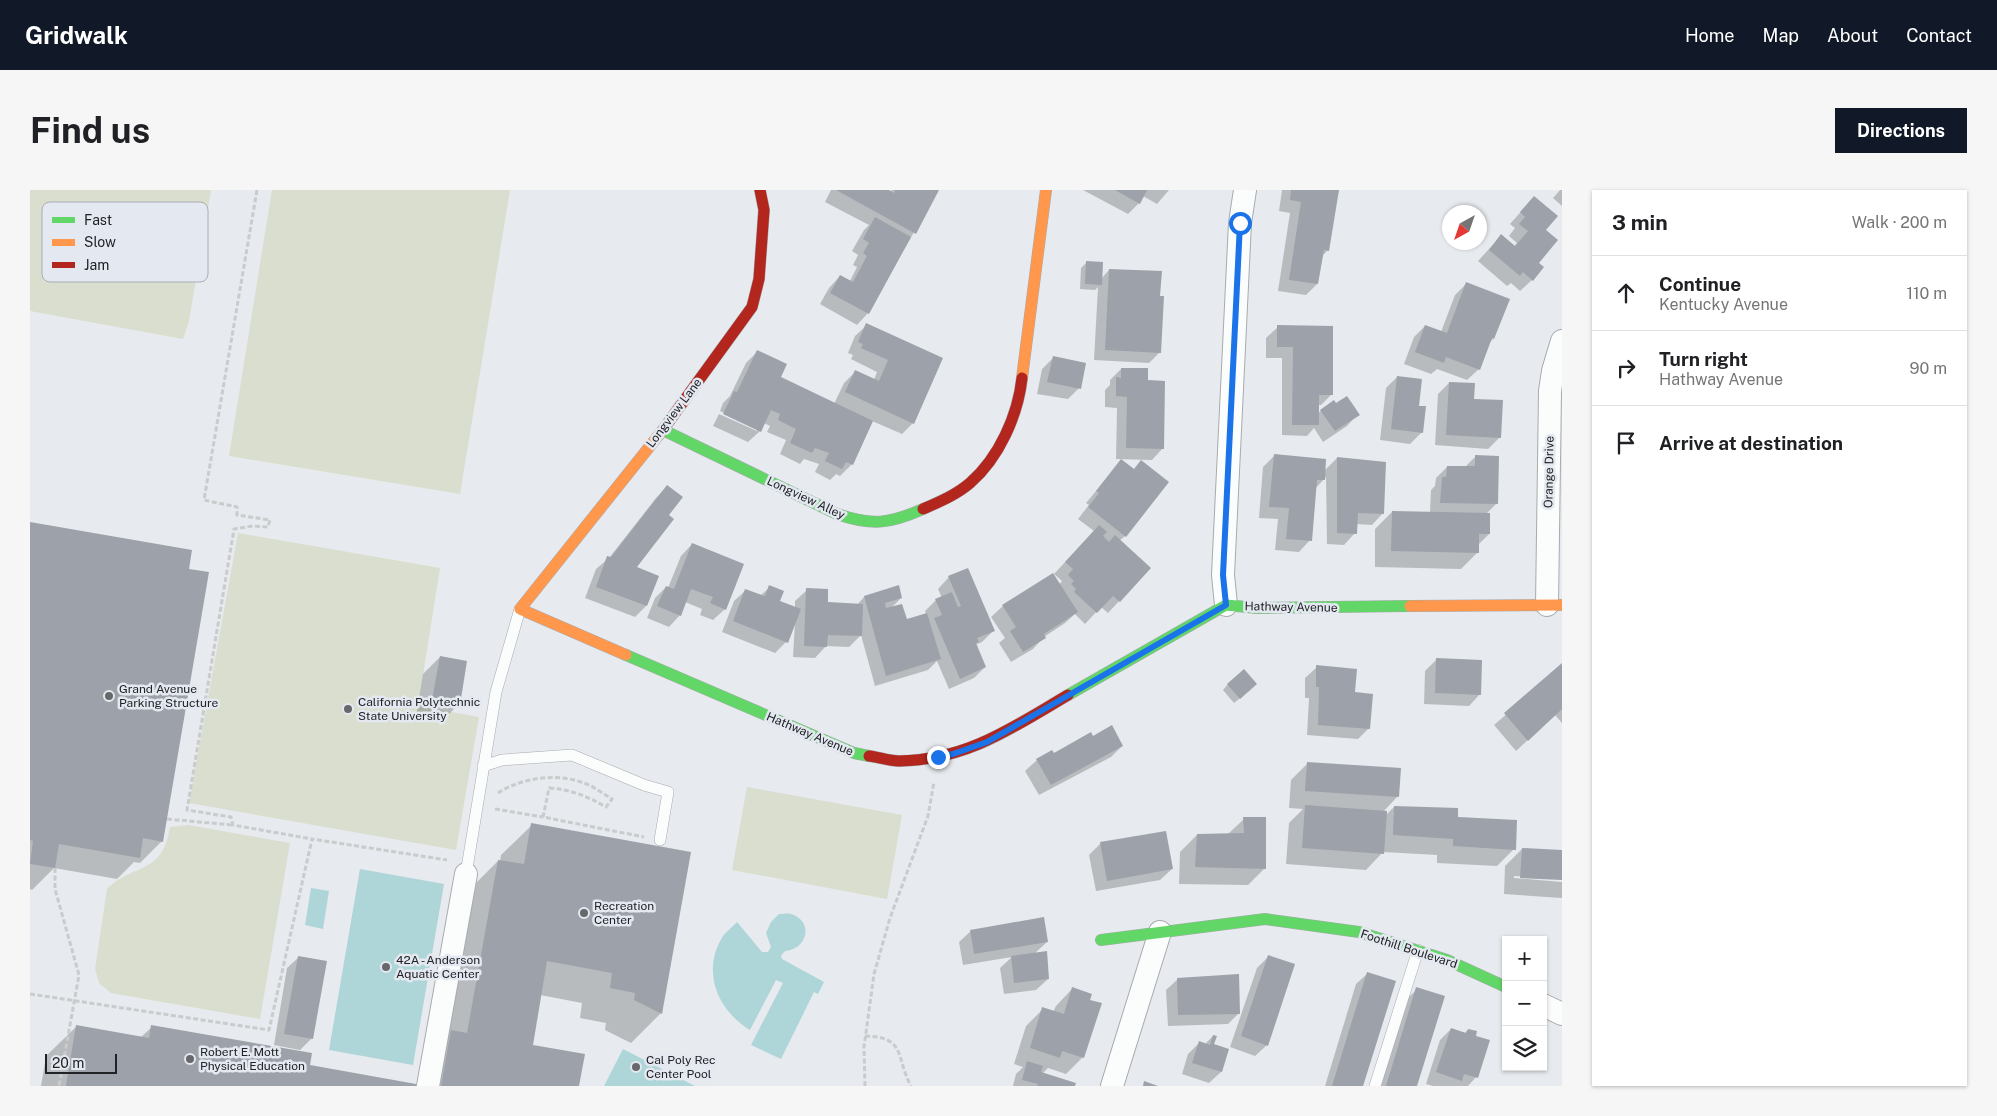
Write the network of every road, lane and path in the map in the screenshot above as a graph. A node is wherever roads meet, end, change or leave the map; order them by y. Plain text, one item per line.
1 (257, 190) edge
2 (760, 190) edge
3 (1046, 190) edge
4 (1245, 190) edge
5 (1562, 341) edge
6 (662, 430) junction
7 (1226, 605) junction
8 (1554, 605) edge
9 (520, 609) junction
10 (938, 757) junction
11 (483, 766) junction
12 (493, 796) dead end
13 (492, 802) dead end
14 (476, 808) junction
15 (501, 810) dead end
16 (544, 817) junction
17 (167, 819) dead end
18 (233, 825) junction
19 (312, 839) junction
20 (660, 840) joint
21 (55, 868) dead end
22 (466, 869) junction
23 (1160, 932) junction
24 (1101, 940) dead end
25 (1418, 950) junction
26 (1502, 985) edge
27 (30, 994) edge
28 (74, 1002) junction
29 (1547, 1007) edge
30 (1562, 1014) edge
31 (866, 1036) junction
32 (59, 1086) edge
33 (428, 1086) edge
34 (865, 1086) edge
35 (911, 1086) edge
36 (1112, 1086) edge
37 (1374, 1086) edge

1 - 18 path
2 - 6 street, Longview Lane
3 - 6 street, Longview Alley
4 - 7 street
5 - 8 street, Orange Drive
6 - 9 street, Longview Lane
7 - 8 street, Hathway Avenue
7 - 10 street, Hathway Avenue
9 - 10 street, Hathway Avenue
9 - 11 lane
10 - 31 path
11 - 14 lane
11 - 20 lane
12 - 16 path
13 - 14 path
14 - 22 lane
15 - 16 path
16 - 20 path
17 - 18 path
18 - 19 path
19 - 22 path
19 - 28 path
21 - 28 path
22 - 33 street
23 - 24 street, Foothill Boulevard
23 - 25 street, Foothill Boulevard
23 - 36 street
25 - 26 street, Foothill Boulevard
25 - 37 lane
27 - 28 path
28 - 32 path
29 - 30 street
31 - 34 path
31 - 35 path

